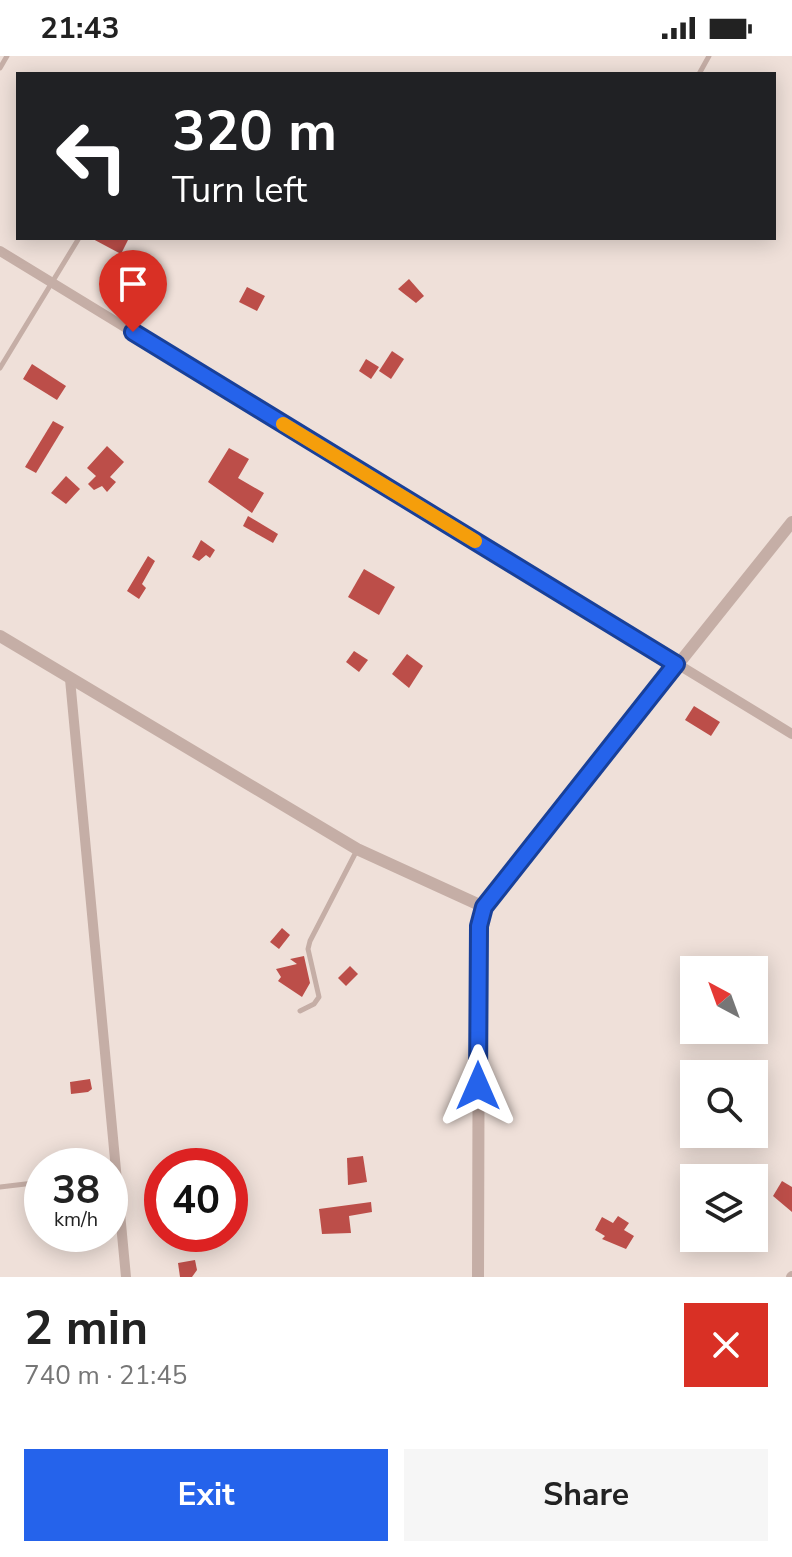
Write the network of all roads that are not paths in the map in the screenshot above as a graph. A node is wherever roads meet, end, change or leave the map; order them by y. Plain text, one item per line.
1 (7, 56) edge
2 (0, 68) edge
3 (78, 240) edge
4 (0, 251) edge
5 (51, 283) junction
6 (0, 368) edge
7 (792, 522) edge
8 (0, 636) edge
9 (676, 664) junction
10 (70, 679) junction
11 (792, 734) edge
12 (357, 849) junction
13 (484, 907) junction
14 (300, 1011) dead end
15 (111, 1148) edge
16 (24, 1184) edge
17 (0, 1187) edge
18 (123, 1252) edge
19 (126, 1277) edge
20 (478, 1277) edge

1 - 2 lane
3 - 5 lane
4 - 5 street
5 - 6 lane
5 - 9 street
7 - 9 street
8 - 10 street
9 - 11 street
9 - 13 street
10 - 12 street
10 - 15 street
12 - 13 street
12 - 14 lane
13 - 20 street
16 - 17 lane
18 - 19 street

